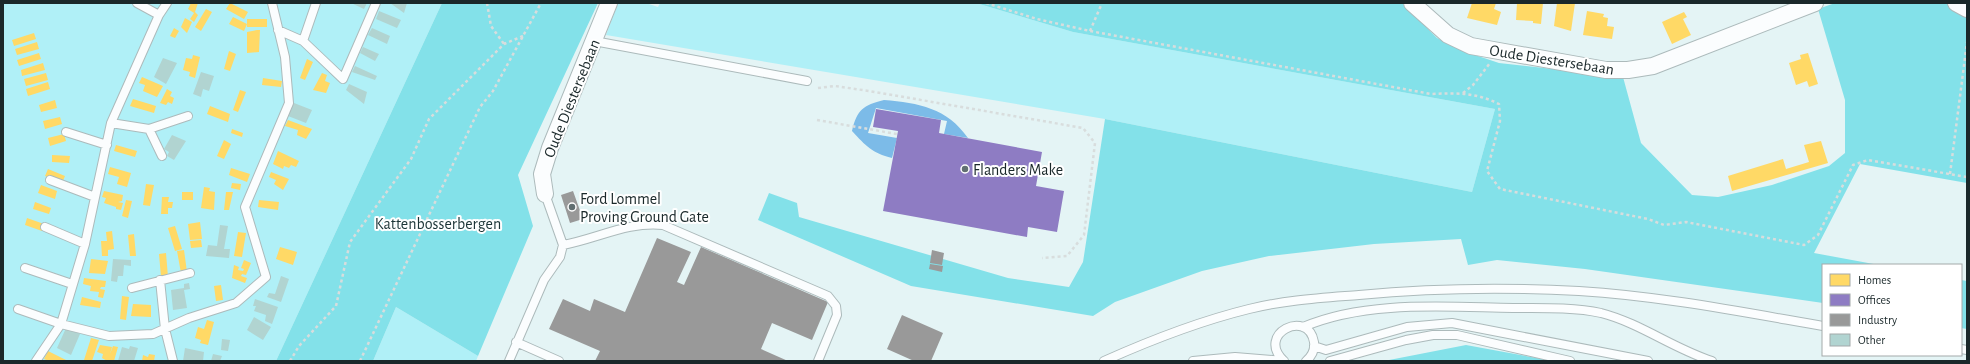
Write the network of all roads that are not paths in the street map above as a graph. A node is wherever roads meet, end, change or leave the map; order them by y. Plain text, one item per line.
1 (137, 3) edge
2 (167, 3) edge
3 (272, 3) edge
4 (316, 3) edge
5 (376, 3) edge
6 (609, 3) edge
7 (1412, 3) edge
8 (1815, 3) edge
9 (1956, 3) edge
10 (1967, 9) edge
11 (159, 15) junction
12 (278, 30) junction
13 (302, 41) junction
14 (594, 41) junction
15 (807, 81) dead end
16 (188, 116) dead end
17 (111, 123) junction
18 (149, 129) junction
19 (66, 132) dead end
20 (106, 145) junction
21 (162, 156) dead end
22 (50, 180) dead end
23 (546, 194) joint
24 (95, 197) junction
25 (46, 227) dead end
26 (86, 244) junction
27 (563, 245) junction
28 (25, 268) dead end
29 (190, 273) dead end
30 (160, 280) junction
31 (72, 284) junction
32 (132, 288) dead end
33 (18, 309) dead end
34 (61, 324) junction
35 (1822, 326) edge
36 (1303, 327) junction
37 (166, 329) junction
38 (516, 342) junction
39 (1314, 346) junction
40 (1205, 359) junction
41 (36, 361) edge
42 (173, 361) edge
43 (509, 361) edge
44 (559, 361) edge
45 (818, 361) edge
46 (1104, 361) edge
47 (1193, 361) edge
48 (1214, 361) edge
49 (1284, 361) edge
50 (1306, 361) edge
51 (1330, 361) edge
52 (1570, 361) edge
53 (1648, 361) edge
54 (1712, 361) edge

1 - 11 lane
2 - 11 lane
3 - 12 lane
4 - 13 lane
5 - 13 lane
6 - 14 street, Oude Diestersebaan
7 - 8 street, Oude Diestersebaan
9 - 10 street
11 - 17 lane
12 - 13 lane
12 - 37 lane
14 - 15 lane
14 - 23 street, Oude Diestersebaan
16 - 18 lane
17 - 18 lane
17 - 20 lane
18 - 21 lane
19 - 20 lane
20 - 24 lane
22 - 24 lane
23 - 27 lane
24 - 26 lane
25 - 26 lane
26 - 31 lane
27 - 38 lane
27 - 45 lane
28 - 31 lane
29 - 30 lane
30 - 32 lane
30 - 37 lane
31 - 34 lane
33 - 34 lane
34 - 37 lane
34 - 41 lane
35 - 46 lane
36 - 39 lane
36 - 49 lane
36 - 54 lane
37 - 42 lane
38 - 43 lane
38 - 44 lane
39 - 50 lane
39 - 53 lane
40 - 47 lane
40 - 48 lane
40 - 49 lane
51 - 52 lane

